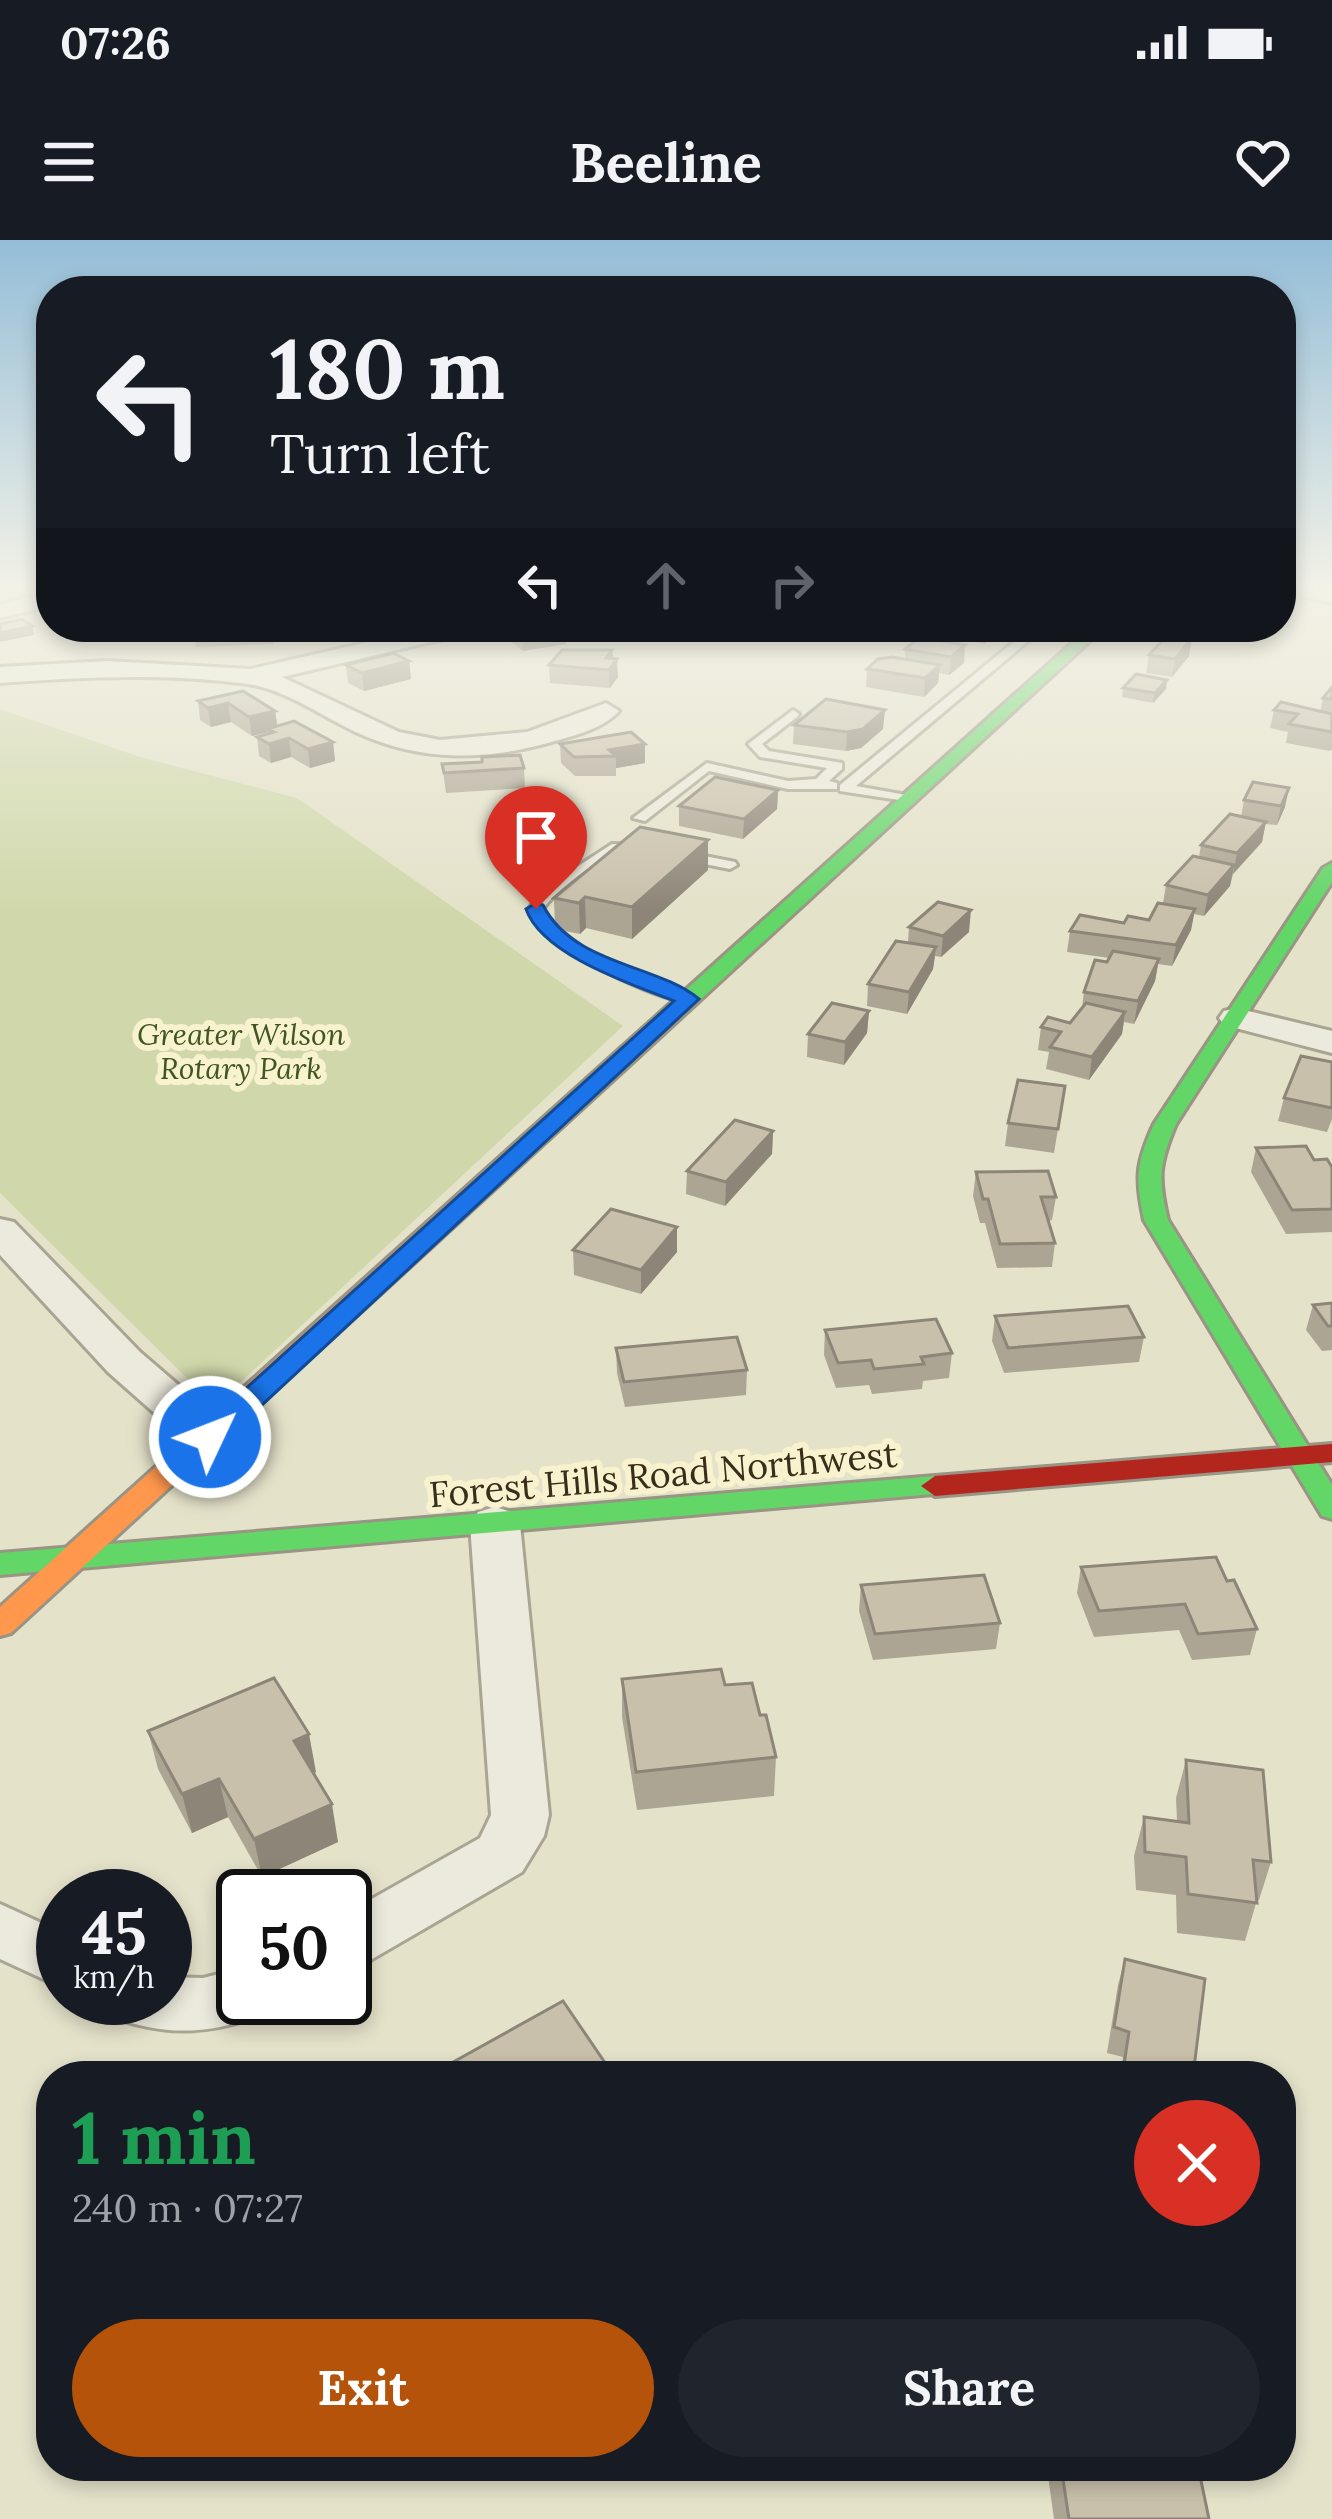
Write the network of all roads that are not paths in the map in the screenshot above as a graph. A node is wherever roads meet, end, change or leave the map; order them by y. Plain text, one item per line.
1 (311, 697) edge
2 (954, 697) edge
3 (1020, 697) edge
4 (606, 711) dead end
5 (793, 714) dead end
6 (820, 783) junction
7 (845, 788) junction
8 (907, 800) junction
9 (640, 818) dead end
10 (653, 849) edge
11 (672, 853) edge
12 (730, 865) dead end
13 (1332, 868) edge
14 (688, 999) junction
15 (1236, 1018) junction
16 (1332, 1042) edge
17 (0, 1231) edge
18 (210, 1437) junction
19 (1332, 1453) edge
20 (1302, 1456) junction
21 (1332, 1509) edge
22 (495, 1524) junction
23 (74, 1558) junction
24 (0, 1564) edge
25 (0, 1625) edge
26 (372, 1929) edge
27 (0, 1930) edge
28 (36, 1948) edge

1 - 4 street
2 - 7 lane
3 - 8 main road
5 - 6 lane
6 - 7 lane
6 - 9 lane
7 - 8 lane
8 - 14 main road
10 - 14 lane
11 - 12 lane
13 - 15 main road
14 - 18 main road
15 - 16 street
15 - 20 main road
17 - 18 street
18 - 23 main road
19 - 20 main road, Forest Hills Road Northwest
20 - 21 main road
20 - 22 main road, Forest Hills Road Northwest
22 - 23 main road, Forest Hills Road Northwest
22 - 26 street
23 - 24 main road, Forest Hills Road Northwest
23 - 25 main road
27 - 28 street

